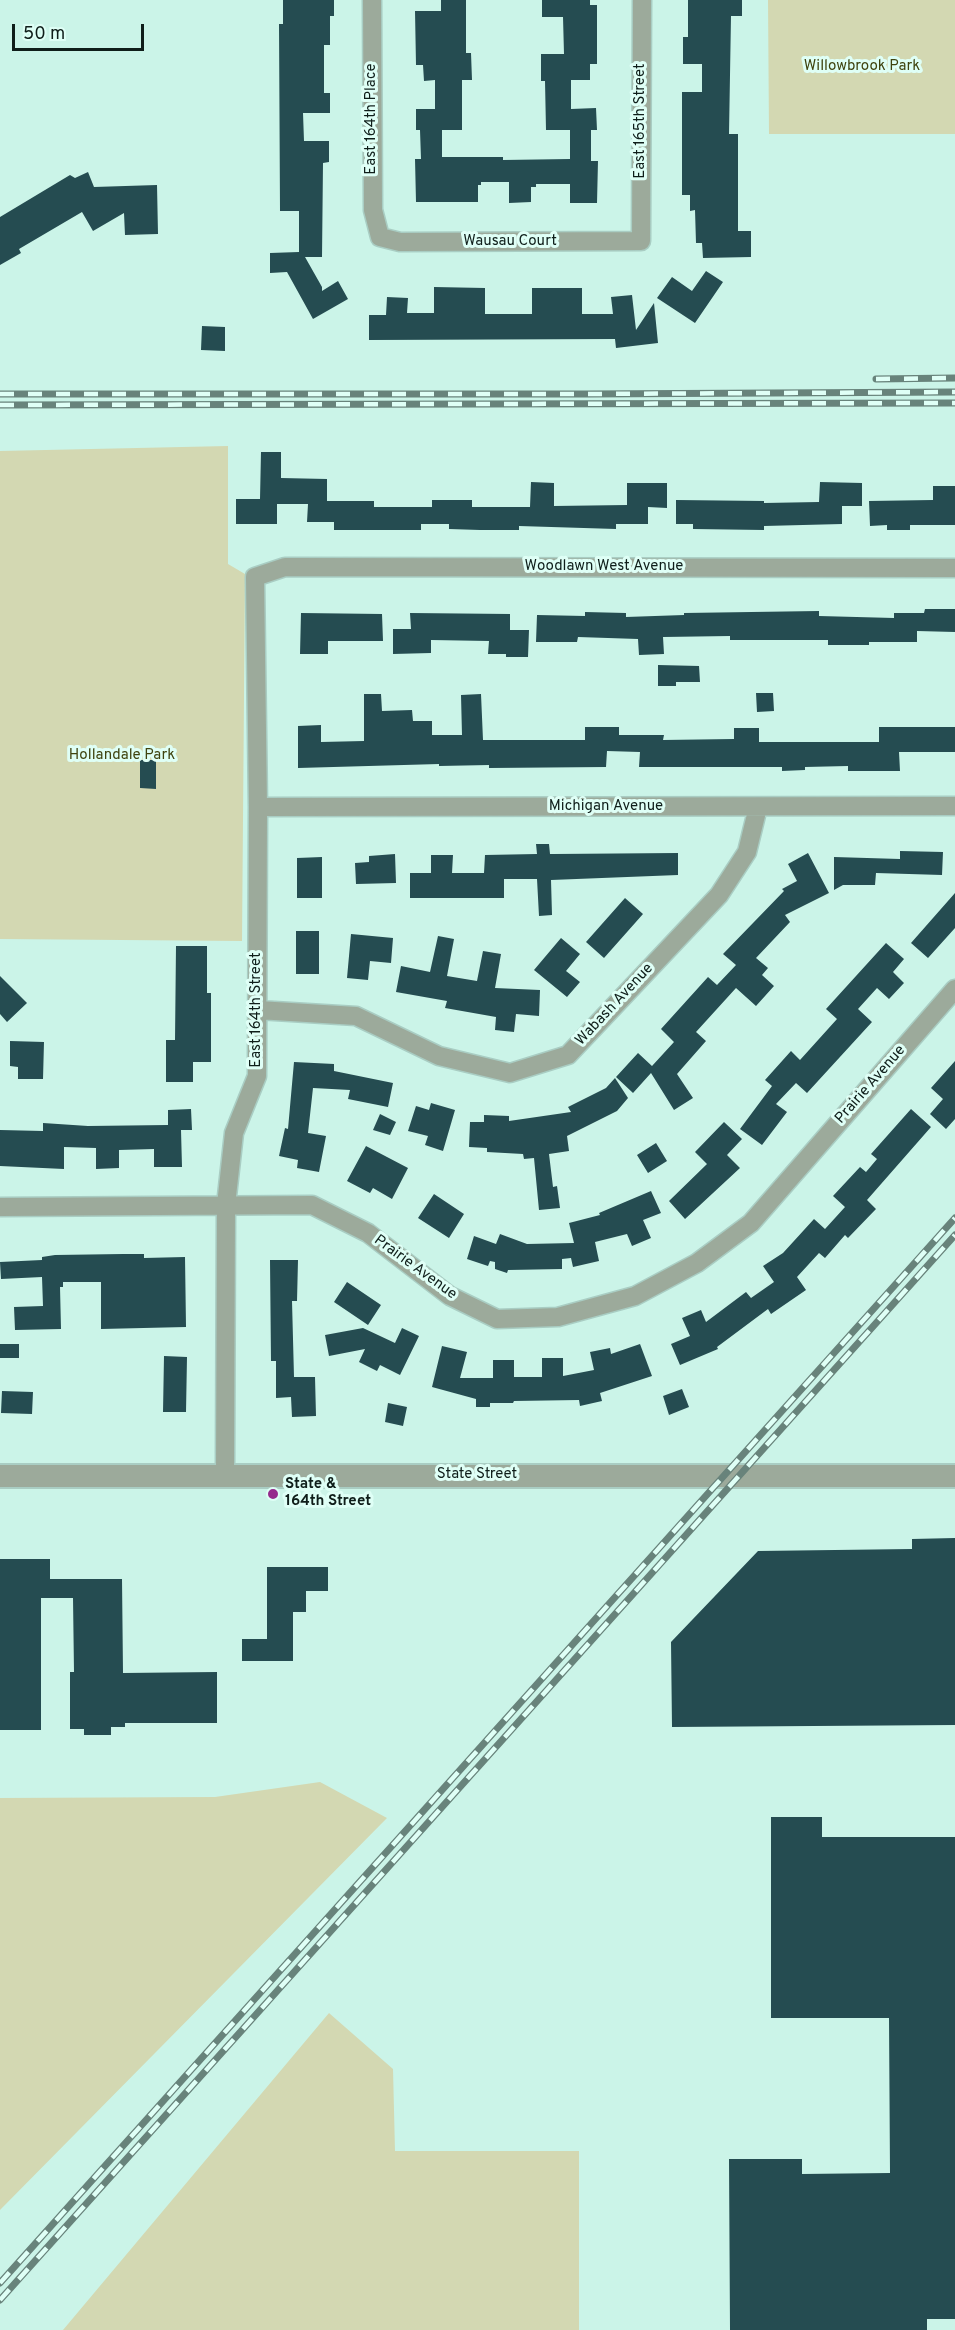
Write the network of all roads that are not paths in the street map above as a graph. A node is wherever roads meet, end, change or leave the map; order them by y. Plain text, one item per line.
1 (372, 0) edge
2 (642, 0) edge
3 (380, 237) joint
4 (641, 241) joint
5 (955, 568) edge
6 (255, 577) joint
7 (955, 806) edge
8 (258, 807) junction
9 (758, 807) junction
10 (955, 989) edge
11 (258, 1010) junction
12 (226, 1205) junction
13 (0, 1207) edge
14 (225, 1475) junction
15 (0, 1476) edge
16 (955, 1476) edge

1 - 3 street, East 164th Place
2 - 4 street, East 165th Street
3 - 4 street, Wausau Court
5 - 6 street, Woodlawn West Avenue
6 - 8 street, East 164th Street
7 - 9 street, Michigan Avenue
8 - 9 street, Michigan Avenue
8 - 11 street, East 164th Street
9 - 11 street, Wabash Avenue
10 - 12 street, Prairie Avenue
11 - 12 street, East 164th Street
12 - 13 street, Prairie Avenue
12 - 14 street, East 164th Street
14 - 15 street, State Street
14 - 16 street, State Street

